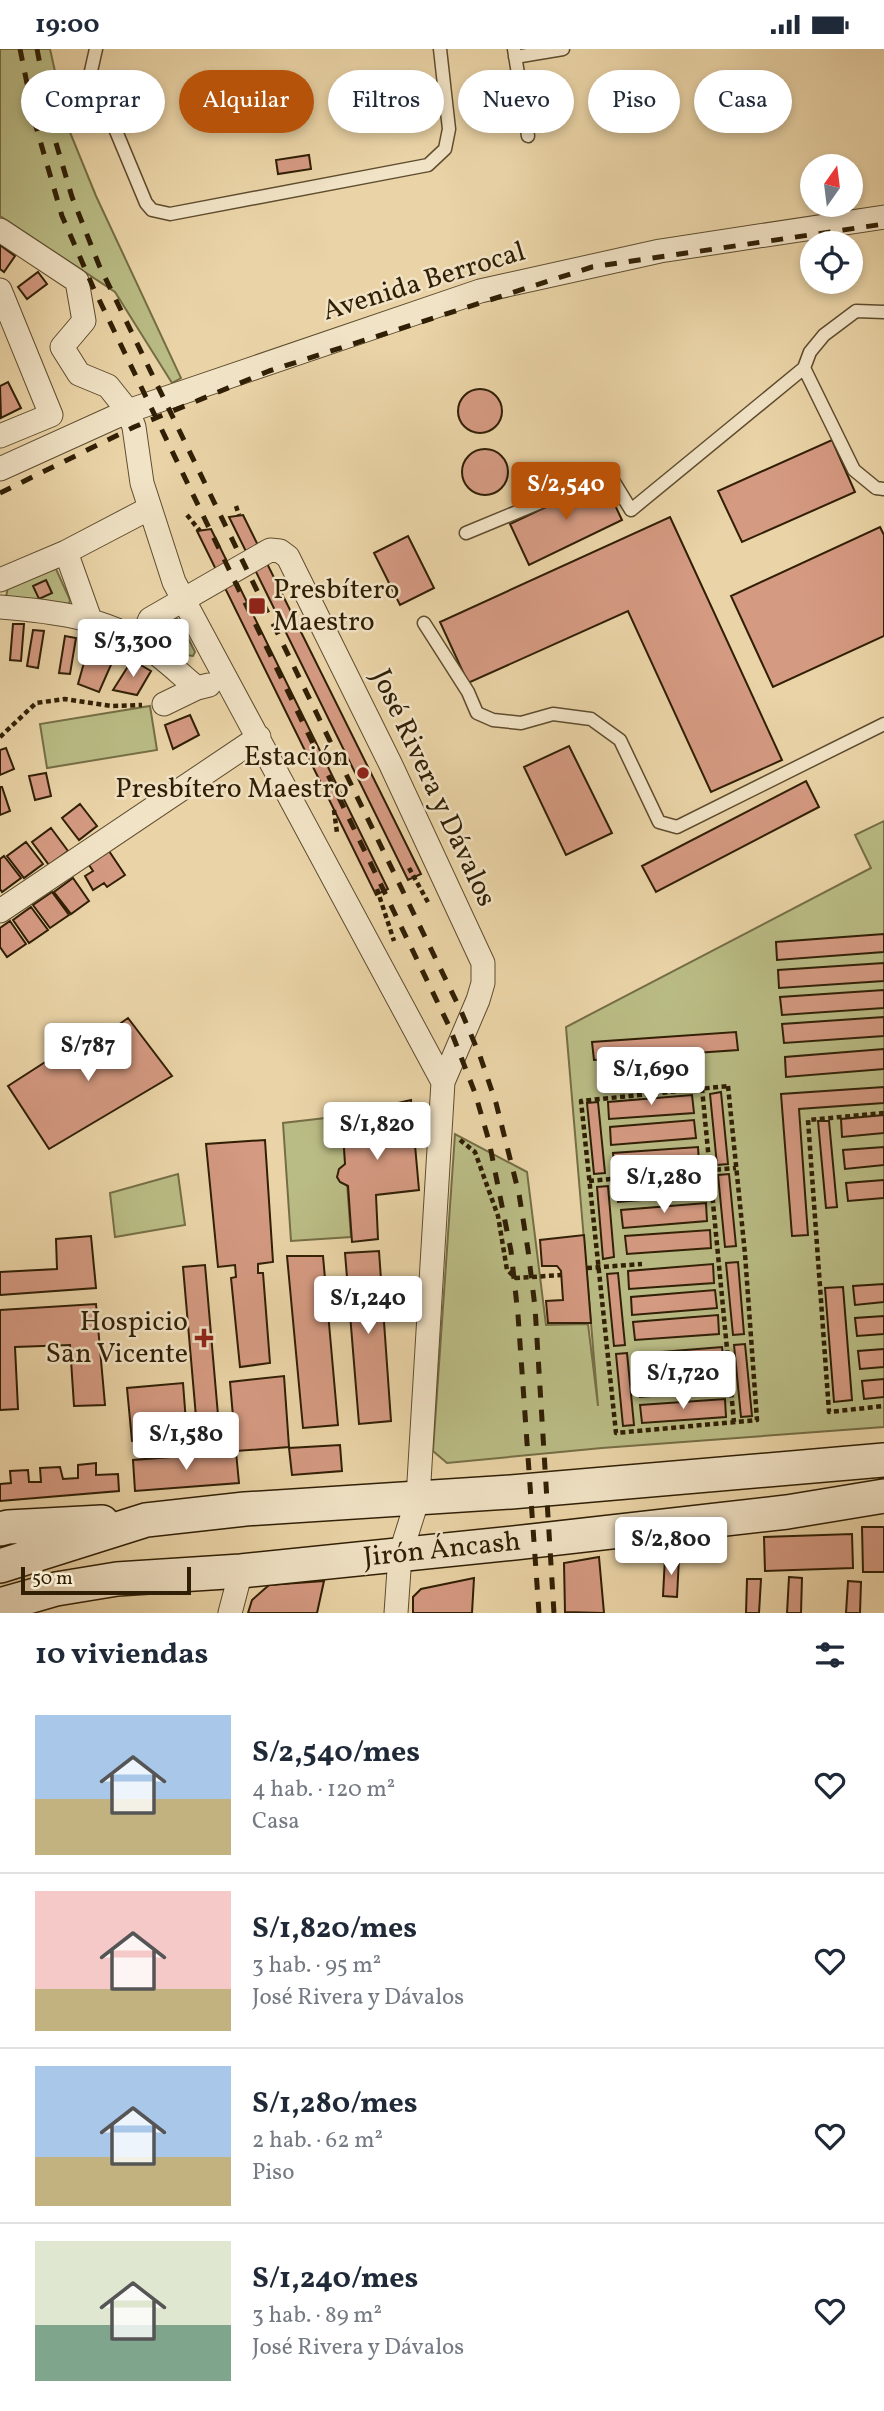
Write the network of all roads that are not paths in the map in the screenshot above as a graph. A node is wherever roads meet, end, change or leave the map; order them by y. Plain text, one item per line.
1 (96, 49) edge
2 (440, 49) edge
3 (563, 49) edge
4 (515, 53) edge
5 (528, 136) dead end
6 (884, 217) edge
7 (0, 230) edge
8 (0, 290) edge
9 (884, 312) edge
10 (804, 368) junction
11 (128, 411) junction
12 (0, 436) edge
13 (0, 468) edge
14 (884, 489) edge
15 (150, 508) junction
16 (466, 533) dead end
17 (66, 552) junction
18 (0, 580) edge
19 (183, 598) junction
20 (0, 607) edge
21 (91, 622) junction
22 (424, 623) dead end
23 (145, 645) junction
24 (230, 683) junction
25 (197, 688) junction
26 (164, 704) road end
27 (884, 724) edge
28 (259, 737) junction
29 (0, 911) edge
30 (443, 1082) junction
31 (884, 1460) edge
32 (622, 1483) junction
33 (884, 1496) edge
34 (418, 1499) junction
35 (146, 1520) junction
36 (0, 1529) edge
37 (622, 1531) junction
38 (400, 1555) junction
39 (0, 1566) edge
40 (242, 1571) junction
41 (0, 1605) edge
42 (230, 1613) edge
43 (396, 1613) edge

1 - 2 lane
3 - 4 lane
4 - 5 lane
6 - 11 street, Avenida Berrocal
7 - 11 street
8 - 12 street
9 - 10 lane
10 - 14 lane
10 - 16 lane
11 - 13 street, Avenida Berrocal
11 - 15 street
15 - 17 street
15 - 19 street
17 - 18 street
17 - 21 street
19 - 23 street
19 - 24 street
19 - 30 street, José Rivera y Dávalos
20 - 21 street
21 - 23 street
22 - 27 lane
23 - 25 street
24 - 25 street
24 - 28 street
25 - 26 street
28 - 29 street
28 - 30 street
30 - 34 street, José Rivera y Dávalos
31 - 32 main road, Jirón Áncash
32 - 34 main road, Jirón Áncash
32 - 37 main road
33 - 37 main road, Jirón Áncash
34 - 35 main road, Jirón Áncash
34 - 38 street, José Rivera y Dávalos
35 - 36 main road, Jirón Áncash
35 - 39 main road, Jirón Áncash
37 - 38 main road, Jirón Áncash
38 - 40 main road, Jirón Áncash
38 - 43 street, José Rivera y Dávalos
40 - 41 main road, Jirón Áncash
40 - 42 street

